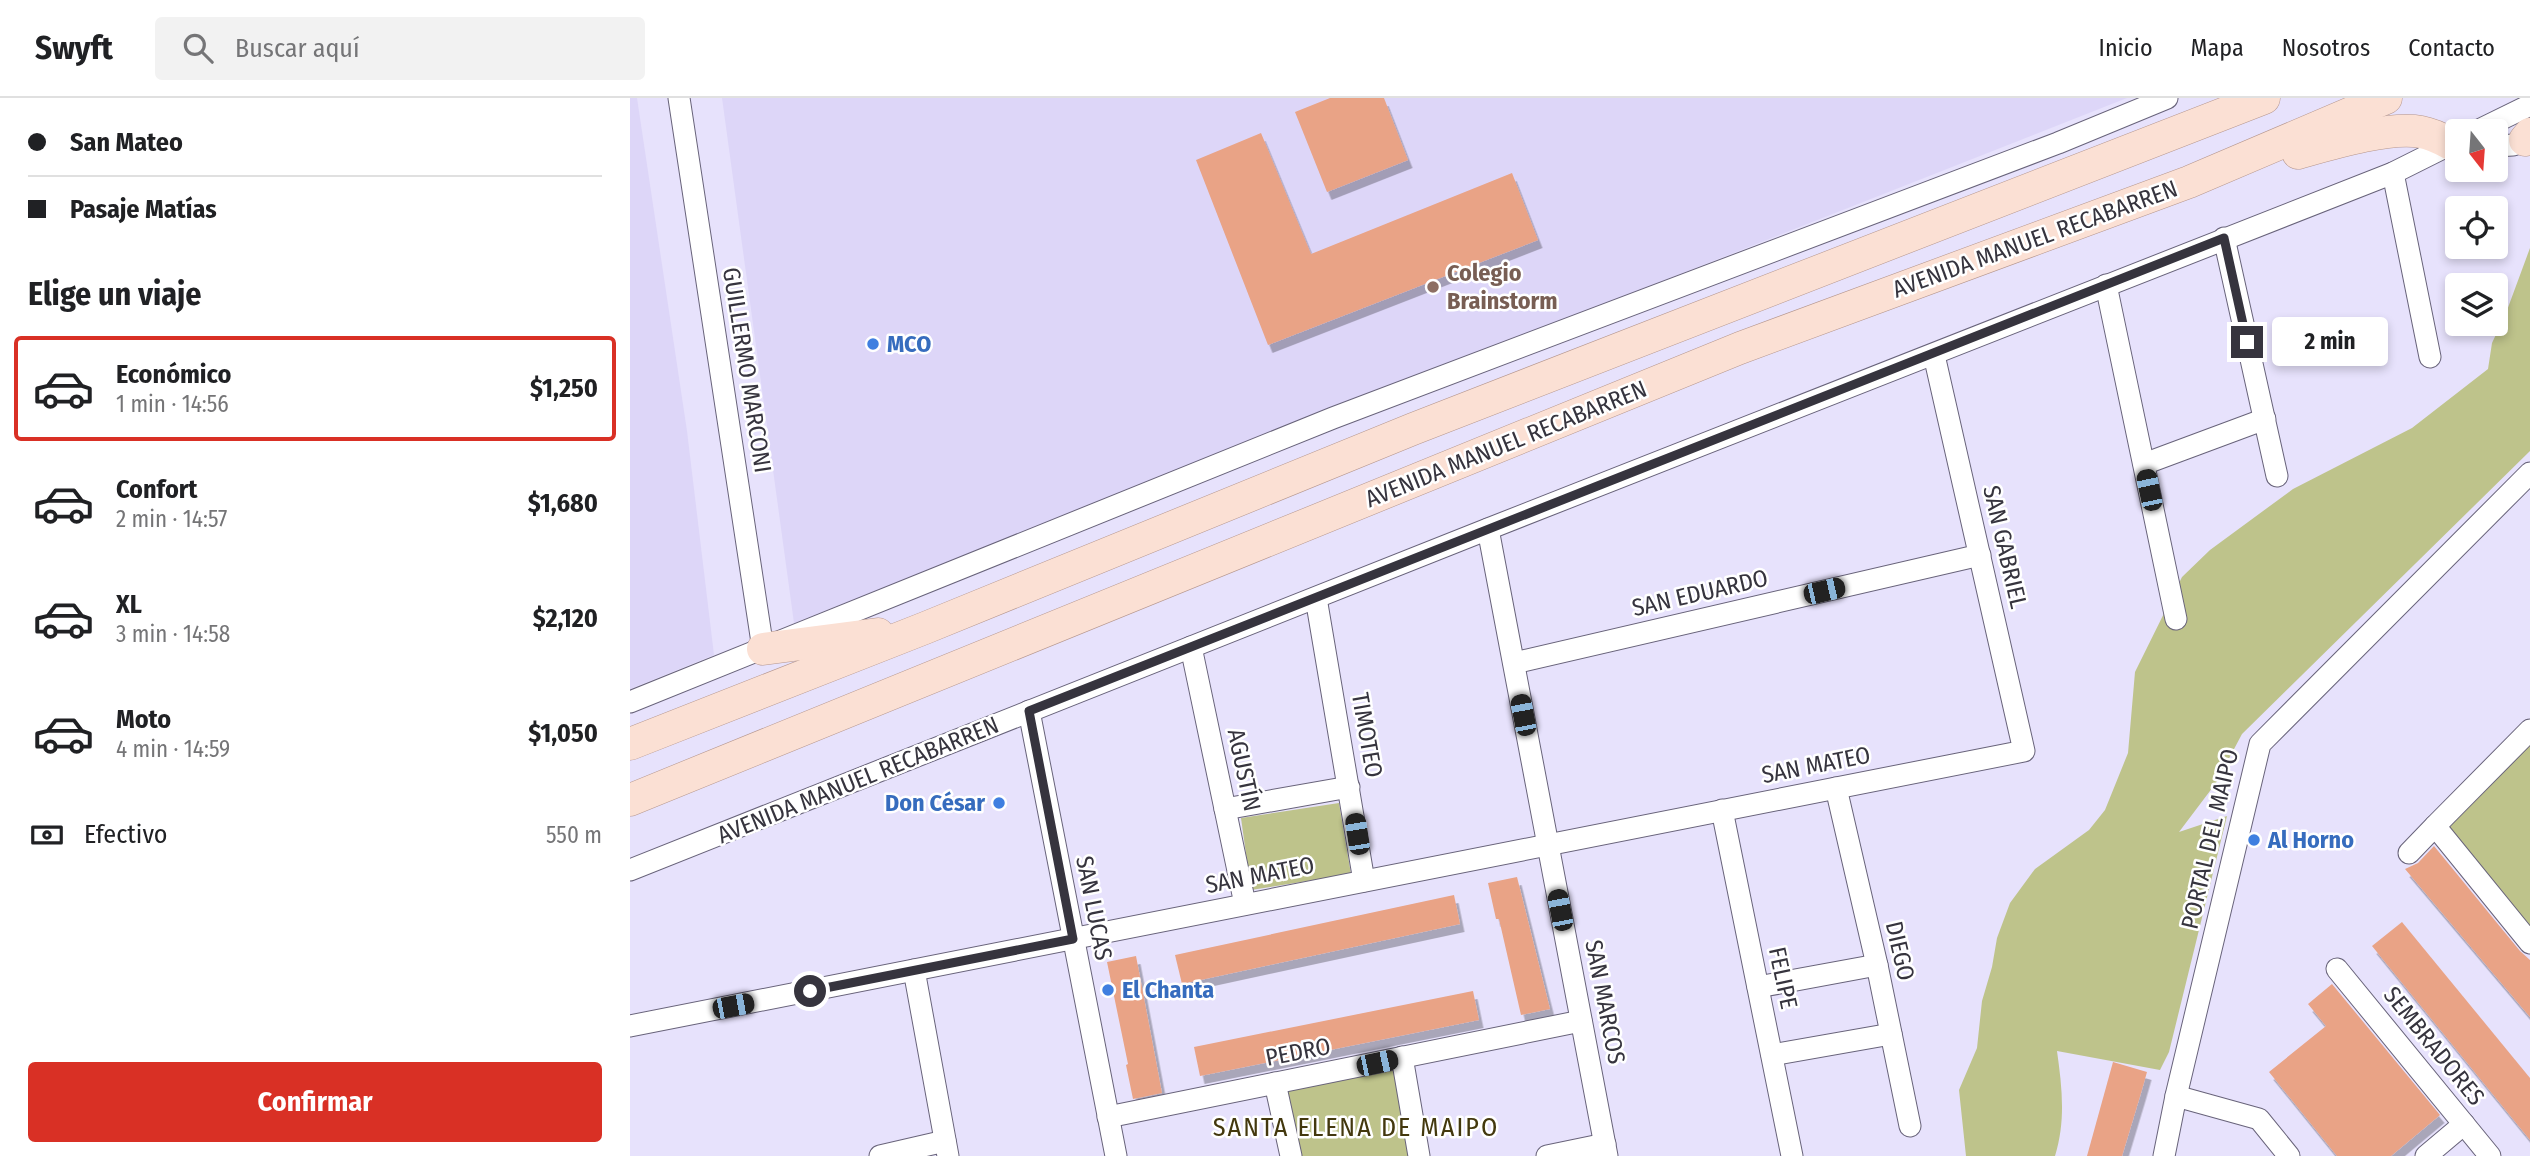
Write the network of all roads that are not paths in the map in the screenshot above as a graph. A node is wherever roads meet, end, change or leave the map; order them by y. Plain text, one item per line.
1 (679, 98) edge
2 (2166, 98) edge
3 (2262, 98) edge
4 (2386, 98) edge
5 (2530, 105) edge
6 (2502, 119) edge
7 (2445, 137) edge
8 (2445, 148) edge
9 (2393, 173) junction
10 (2189, 182) junction
11 (2224, 238) junction
12 (2106, 285) junction
13 (1934, 355) junction
14 (2430, 357) dead end
15 (2265, 419) junction
16 (2144, 464) junction
17 (2530, 473) edge
18 (2277, 476) dead end
19 (1488, 529) junction
20 (1980, 555) junction
21 (1316, 598) junction
22 (2176, 619) dead end
23 (925, 628) junction
24 (1191, 647) junction
25 (763, 649) junction
26 (1514, 663) junction
27 (630, 702) edge
28 (1029, 711) junction
29 (2530, 730) edge
30 (630, 744) edge
31 (2024, 751) joint
32 (1349, 787) junction
33 (1836, 788) junction
34 (630, 800) edge
35 (1225, 809) junction
36 (1722, 810) junction
37 (2435, 826) junction
38 (1548, 845) junction
39 (2409, 853) dead end
40 (630, 870) edge
41 (1364, 881) junction
42 (1245, 904) junction
43 (1073, 939) junction
44 (2530, 943) edge
45 (1877, 965) junction
46 (2337, 969) dead end
47 (914, 970) junction
48 (1758, 987) junction
49 (1581, 1021) junction
50 (630, 1026) edge
51 (1891, 1034) junction
52 (1772, 1055) junction
53 (1402, 1057) junction
54 (1275, 1083) junction
55 (2176, 1096) junction
56 (1108, 1117) junction
57 (2464, 1124) junction
58 (1910, 1126) dead end
59 (947, 1149) edge
60 (1606, 1150) edge
61 (880, 1156) edge
62 (1116, 1156) edge
63 (1291, 1156) edge
64 (1419, 1156) edge
65 (1547, 1156) edge
66 (1792, 1156) edge
67 (2164, 1156) edge
68 (2289, 1156) edge
69 (2426, 1156) edge
70 (2490, 1156) edge

1 - 25 street, GUILLERMO MARCONI
2 - 25 street
3 - 23 main road, AVENIDA MANUEL RECABARREN
4 - 10 main road, AVENIDA MANUEL RECABARREN
5 - 6 street, AVENIDA MANUEL RECABARREN
7 - 10 main road
8 - 9 street, AVENIDA MANUEL RECABARREN
9 - 11 street, AVENIDA MANUEL RECABARREN
9 - 14 street
10 - 34 main road, AVENIDA MANUEL RECABARREN
11 - 12 street, AVENIDA MANUEL RECABARREN
11 - 15 street
12 - 13 street, AVENIDA MANUEL RECABARREN
12 - 16 street
13 - 19 street, AVENIDA MANUEL RECABARREN
13 - 20 street, SAN GABRIEL
15 - 16 street
15 - 18 street
16 - 22 street
17 - 55 street, PORTAL DEL MAIPO
19 - 21 street, AVENIDA MANUEL RECABARREN
19 - 26 street, SAN MARCOS
20 - 26 street, SAN EDUARDO
20 - 31 street, SAN GABRIEL
21 - 24 street, AVENIDA MANUEL RECABARREN
21 - 32 street, TIMOTEO
23 - 25 main road
23 - 30 main road, AVENIDA MANUEL RECABARREN
24 - 28 street, AVENIDA MANUEL RECABARREN
24 - 35 street, AGUSTÍN
25 - 27 street
26 - 38 street, SAN MARCOS
28 - 40 street, AVENIDA MANUEL RECABARREN
28 - 43 street, SAN LUCAS
29 - 37 street
31 - 33 street, SAN MATEO
32 - 35 street
32 - 41 street, TIMOTEO
33 - 36 street, SAN MATEO
33 - 45 street, DIEGO
35 - 42 street, AGUSTÍN
36 - 38 street, SAN MATEO
36 - 48 street, FELIPE
37 - 39 street
37 - 44 street
38 - 41 street, SAN MATEO
38 - 49 street, SAN MARCOS
41 - 42 street, SAN MATEO
42 - 43 street, SAN MATEO
43 - 47 street, SAN MATEO
43 - 56 street, SAN LUCAS
45 - 48 street
45 - 51 street, DIEGO
46 - 57 street, SEMBRADORES
47 - 50 street, SAN MATEO
47 - 59 street
48 - 52 street, FELIPE
49 - 53 street, PEDRO
49 - 60 street, SAN MARCOS
51 - 52 street
51 - 58 street, DIEGO
52 - 66 street, FELIPE
53 - 54 street, PEDRO
53 - 64 street
54 - 56 street, PEDRO
54 - 63 street
55 - 67 street, PORTAL DEL MAIPO
55 - 68 street
56 - 62 street, SAN LUCAS
57 - 69 street
57 - 70 street, SEMBRADORES
59 - 61 street
60 - 65 street

